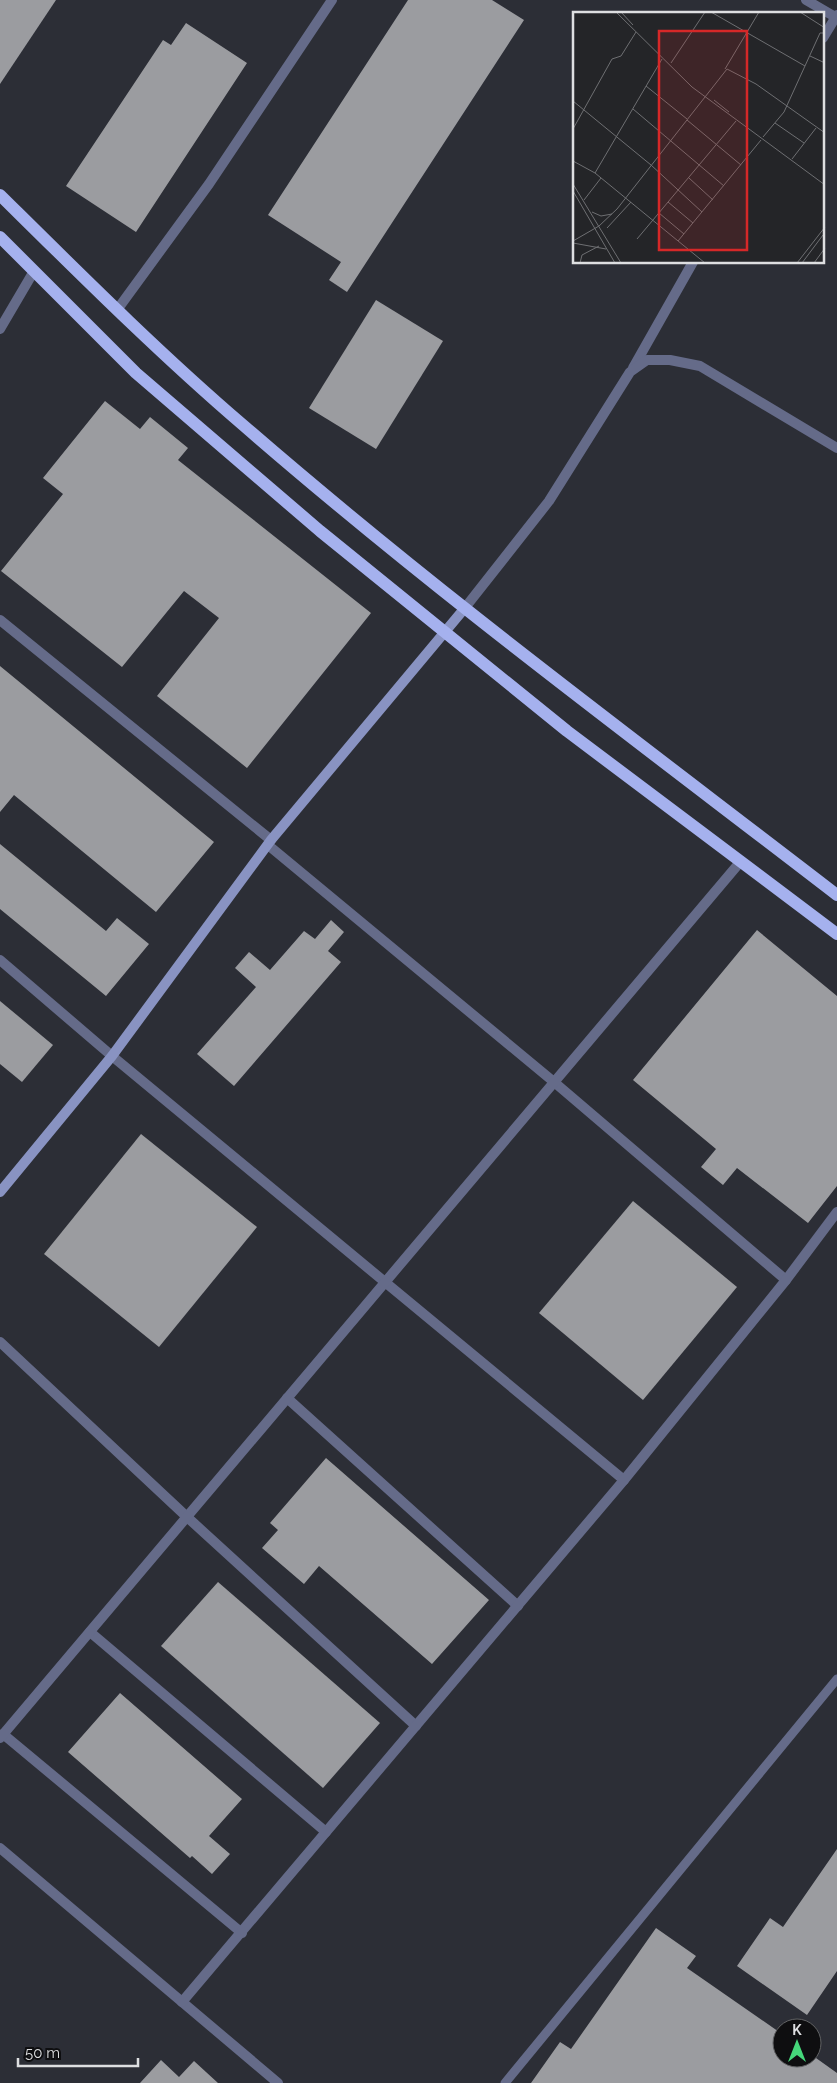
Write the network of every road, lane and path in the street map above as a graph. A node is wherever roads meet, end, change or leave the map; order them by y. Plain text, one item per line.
1 (332, 0) edge
2 (806, 0) edge
3 (836, 17) edge
4 (824, 36) edge
5 (0, 195) edge
6 (0, 238) edge
7 (692, 264) edge
8 (34, 271) junction
9 (116, 310) junction
10 (0, 329) edge
11 (630, 372) junction
12 (837, 448) edge
13 (464, 609) junction
14 (0, 620) edge
15 (445, 632) junction
16 (270, 842) junction
17 (741, 861) junction
18 (837, 895) edge
19 (837, 934) edge
20 (0, 960) edge
21 (112, 1056) junction
22 (554, 1082) junction
23 (0, 1192) edge
24 (837, 1212) edge
25 (786, 1280) junction
26 (385, 1283) junction
27 (0, 1342) edge
28 (287, 1398) junction
29 (624, 1480) junction
30 (187, 1517) junction
31 (518, 1606) junction
32 (90, 1632) junction
33 (837, 1680) edge
34 (416, 1726) junction
35 (2, 1736) edge
36 (326, 1832) junction
37 (0, 1848) edge
38 (242, 1933) junction
39 (182, 2002) junction
40 (278, 2083) edge
41 (506, 2083) edge

1 - 9 street
2 - 3 street
3 - 4 street
5 - 9 main road
6 - 8 main road
7 - 11 street
8 - 10 street
8 - 15 main road
9 - 13 main road
11 - 12 street
11 - 13 street
13 - 15 street
13 - 18 main road
14 - 16 street
15 - 16 street
15 - 17 main road
16 - 21 street
16 - 22 street
17 - 19 main road
17 - 22 street
20 - 21 street
21 - 23 street
21 - 26 street
22 - 25 street
22 - 26 street
24 - 25 street
25 - 29 street
26 - 28 street
26 - 29 street
27 - 30 street
28 - 30 street
28 - 31 street
29 - 31 street
30 - 32 street
30 - 34 street
31 - 34 street
32 - 35 street
32 - 36 street
33 - 41 lane
34 - 36 street
35 - 38 street
36 - 38 street
37 - 39 street
38 - 39 street
39 - 40 street

